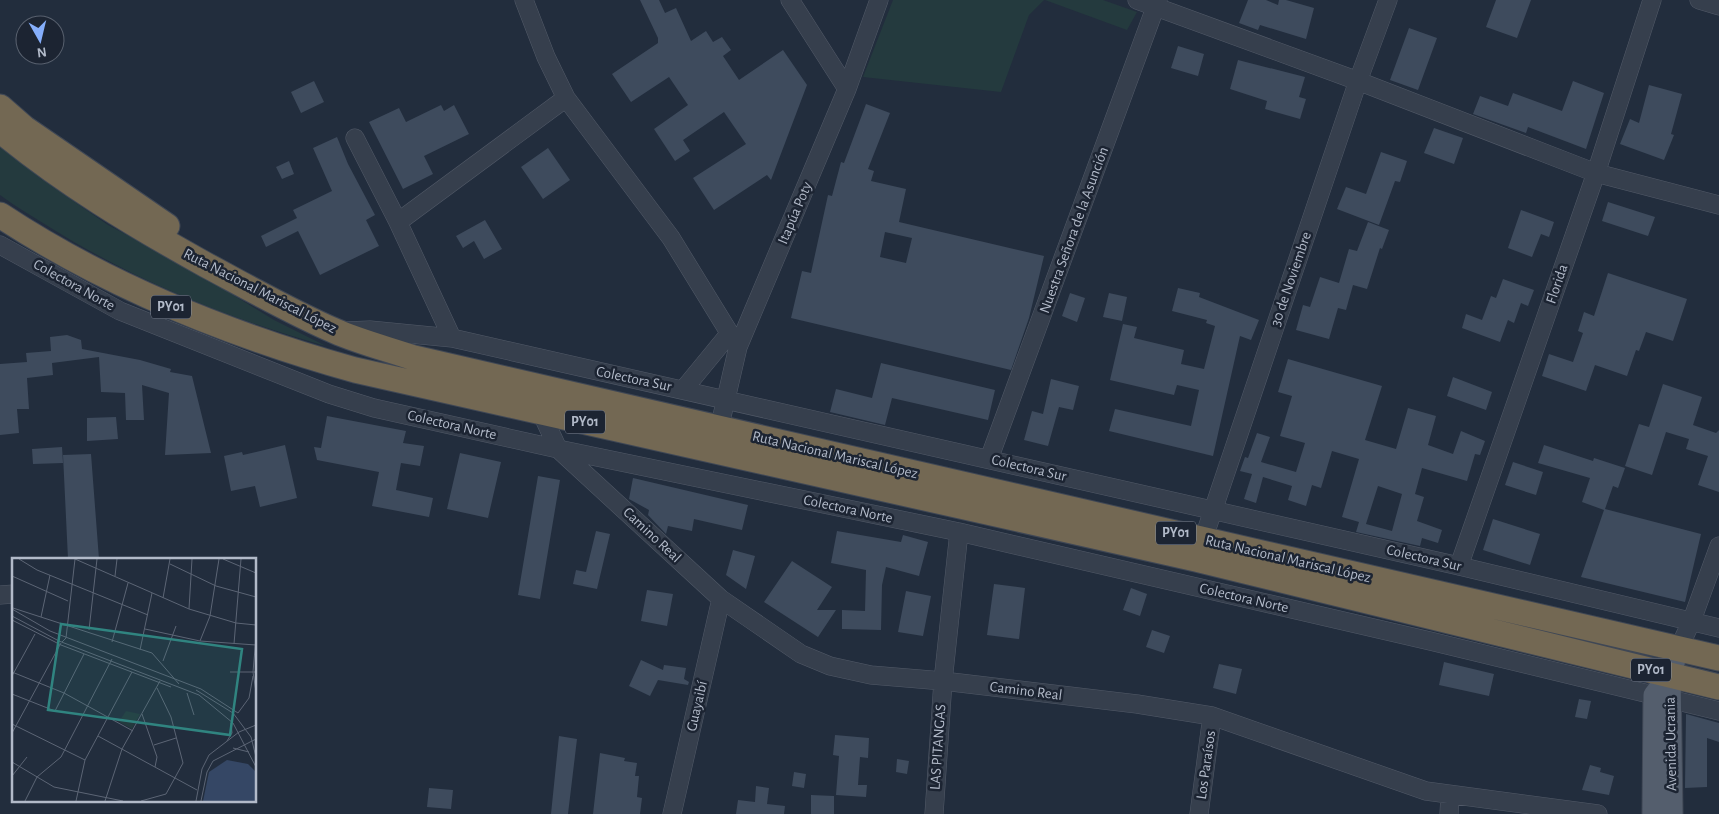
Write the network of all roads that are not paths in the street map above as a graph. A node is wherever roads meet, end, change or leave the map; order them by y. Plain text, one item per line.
1 (524, 0) edge
2 (790, 0) edge
3 (879, 0) edge
4 (1137, 0) edge
5 (1388, 0) edge
6 (1652, 0) edge
7 (1699, 0) edge
8 (1157, 4) edge
9 (1719, 6) edge
10 (1358, 81) junction
11 (847, 89) junction
12 (566, 98) junction
13 (0, 107) edge
14 (0, 130) edge
15 (355, 138) dead end
16 (1596, 173) junction
17 (1719, 205) edge
18 (0, 214) edge
19 (398, 222) junction
20 (0, 245) edge
21 (192, 257) junction
22 (336, 331) junction
23 (452, 338) junction
24 (734, 340) junction
25 (592, 370) junction
26 (683, 390) junction
27 (585, 398) junction
28 (725, 399) junction
29 (541, 412) junction
30 (720, 429) junction
31 (558, 449) junction
32 (989, 459) junction
33 (1213, 510) junction
34 (959, 532) junction
35 (1719, 546) edge
36 (1200, 549) junction
37 (1459, 566) junction
38 (721, 599) junction
39 (1692, 620) junction
40 (1719, 628) edge
41 (1679, 648) junction
42 (1719, 658) edge
43 (943, 681) junction
44 (1719, 688) edge
45 (1665, 689) junction
46 (1719, 711) edge
47 (1212, 716) junction
48 (1450, 794) junction
49 (672, 814) edge
50 (934, 814) edge
51 (1200, 814) edge
52 (1449, 814) edge
53 (1598, 814) edge
54 (1653, 814) edge
55 (1672, 814) edge

1 - 12 street
2 - 11 street
3 - 11 street, Itapúa Poty
4 - 8 street
5 - 10 street, 30 de Noviembre
6 - 16 street, Florida
7 - 9 street
8 - 10 street
8 - 32 street, Nuestra Señora de la Asunción
10 - 16 street
10 - 33 street, 30 de Noviembre
11 - 24 street, Itapúa Poty
12 - 19 street
12 - 24 street
13 - 21 highway
14 - 21 highway, Ruta Nacional Mariscal López / PY01
15 - 19 street
16 - 17 street
16 - 37 street, Florida
18 - 29 highway, Ruta Nacional Mariscal López / PY01
19 - 23 street
20 - 31 street, Colectora Norte
21 - 22 highway, Ruta Nacional Mariscal López / PY01
22 - 23 street, Colectora Sur
22 - 27 highway, Ruta Nacional Mariscal López / PY01
23 - 25 street, Colectora Sur
24 - 26 street
24 - 28 street, Itapúa Poty
25 - 26 street, Colectora Sur
25 - 27 street
26 - 28 street, Colectora Sur
27 - 30 highway, Ruta Nacional Mariscal López / PY01
28 - 30 street, Itapúa Poty
28 - 32 street, Colectora Sur
29 - 31 street, Camino Real
29 - 36 highway, Ruta Nacional Mariscal López / PY01
30 - 36 highway, Ruta Nacional Mariscal López / PY01
31 - 34 street, Colectora Norte
31 - 38 street, Camino Real
32 - 33 street, Colectora Sur
33 - 36 street, 30 de Noviembre
33 - 37 street, Colectora Sur
34 - 43 street, LAS PITANGAS
34 - 45 street, Colectora Norte
35 - 39 street, Avenida Ucrania
36 - 41 highway, Ruta Nacional Mariscal López / PY01
36 - 45 highway, Ruta Nacional Mariscal López / PY01
37 - 39 street, Colectora Sur
38 - 43 street, Camino Real
38 - 49 street, Guayaibí
39 - 40 street, Colectora Sur
39 - 41 street, Avenida Ucrania
41 - 42 highway, Ruta Nacional Mariscal López / PY01
41 - 45 main road, Avenida Ucrania
43 - 47 street, Camino Real
43 - 50 street, LAS PITANGAS
44 - 45 highway, Ruta Nacional Mariscal López / PY01
45 - 46 street, Colectora Norte
45 - 54 main road, Avenida Ucrania
45 - 55 main road, Avenida Ucrania
47 - 48 street, Camino Real
47 - 51 street, Los Paraísos
48 - 52 street
48 - 53 street, Camino Real

